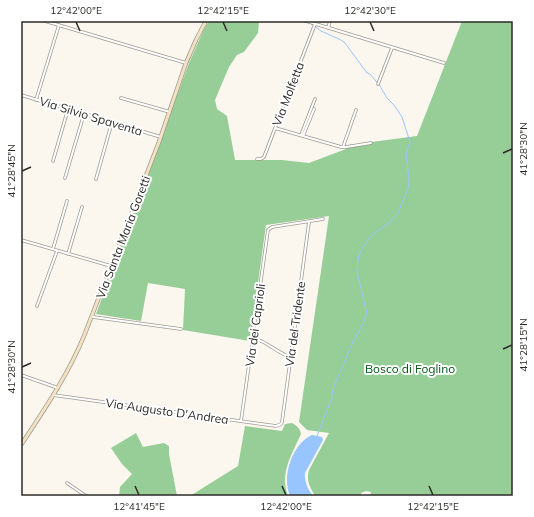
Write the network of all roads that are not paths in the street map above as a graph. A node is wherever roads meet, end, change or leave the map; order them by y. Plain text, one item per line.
1 (45, 21) edge
2 (206, 21) edge
3 (306, 21) edge
4 (330, 21) edge
5 (315, 24) junction
6 (59, 25) junction
7 (328, 28) junction
8 (392, 48) junction
9 (186, 63) junction
10 (444, 63) dead end
11 (378, 84) dead end
12 (21, 95) edge
13 (121, 98) dead end
14 (315, 99) dead end
15 (36, 100) junction
16 (314, 108) dead end
17 (68, 109) junction
18 (356, 110) dead end
19 (170, 112) junction
20 (84, 114) junction
21 (112, 122) junction
22 (275, 128) junction
23 (302, 136) junction
24 (161, 137) junction
25 (371, 143) dead end
26 (343, 147) junction
27 (257, 159) dead end
28 (52, 161) dead end
29 (65, 178) dead end
30 (96, 179) dead end
31 (67, 201) dead end
32 (82, 207) dead end
33 (324, 219) dead end
34 (309, 222) junction
35 (21, 240) edge
36 (53, 249) junction
37 (57, 251) junction
38 (68, 254) junction
39 (111, 266) junction
40 (37, 306) dead end
41 (93, 317) junction
42 (181, 329) dead end
43 (253, 338) junction
44 (290, 357) junction
45 (21, 375) edge
46 (58, 388) junction
47 (54, 395) junction
48 (241, 422) junction
49 (280, 425) joint
50 (21, 445) edge
51 (67, 483) dead end
52 (86, 496) edge

1 - 6 street
2 - 9 main road, Via Santa Maria Goretti
3 - 5 street
4 - 7 street
5 - 7 street
5 - 22 street, Via Molfetta
6 - 9 street
6 - 15 street
7 - 8 street
8 - 10 street
8 - 11 street
9 - 19 main road, Via Santa Maria Goretti
12 - 15 street, Via Silvio Spaventa
13 - 19 street
14 - 23 street
15 - 17 street, Via Silvio Spaventa
16 - 23 street
17 - 20 street, Via Silvio Spaventa
17 - 28 street
18 - 26 street
19 - 24 main road, Via Santa Maria Goretti
20 - 21 street, Via Silvio Spaventa
20 - 29 street
21 - 24 street, Via Silvio Spaventa
21 - 30 street
22 - 23 street
22 - 27 street, Via Molfetta
23 - 26 street
24 - 39 main road, Via Santa Maria Goretti
25 - 26 street
31 - 36 street
32 - 38 street
33 - 34 street
34 - 43 street, Via dei Caprioli
34 - 44 street, Via del Tridente
35 - 36 street
36 - 37 street
37 - 38 street
37 - 40 street
38 - 39 street
39 - 41 main road, Via Santa Maria Goretti
41 - 42 street
41 - 46 main road, Via Santa Maria Goretti
43 - 44 street
43 - 48 street, Via dei Caprioli
44 - 49 street, Via del Tridente
45 - 46 street
46 - 47 main road, Via Santa Maria Goretti
47 - 48 street, Via Augusto D'Andrea
47 - 50 main road, Via Santa Maria Goretti
48 - 49 street, Via Augusto D'Andrea
51 - 52 street

